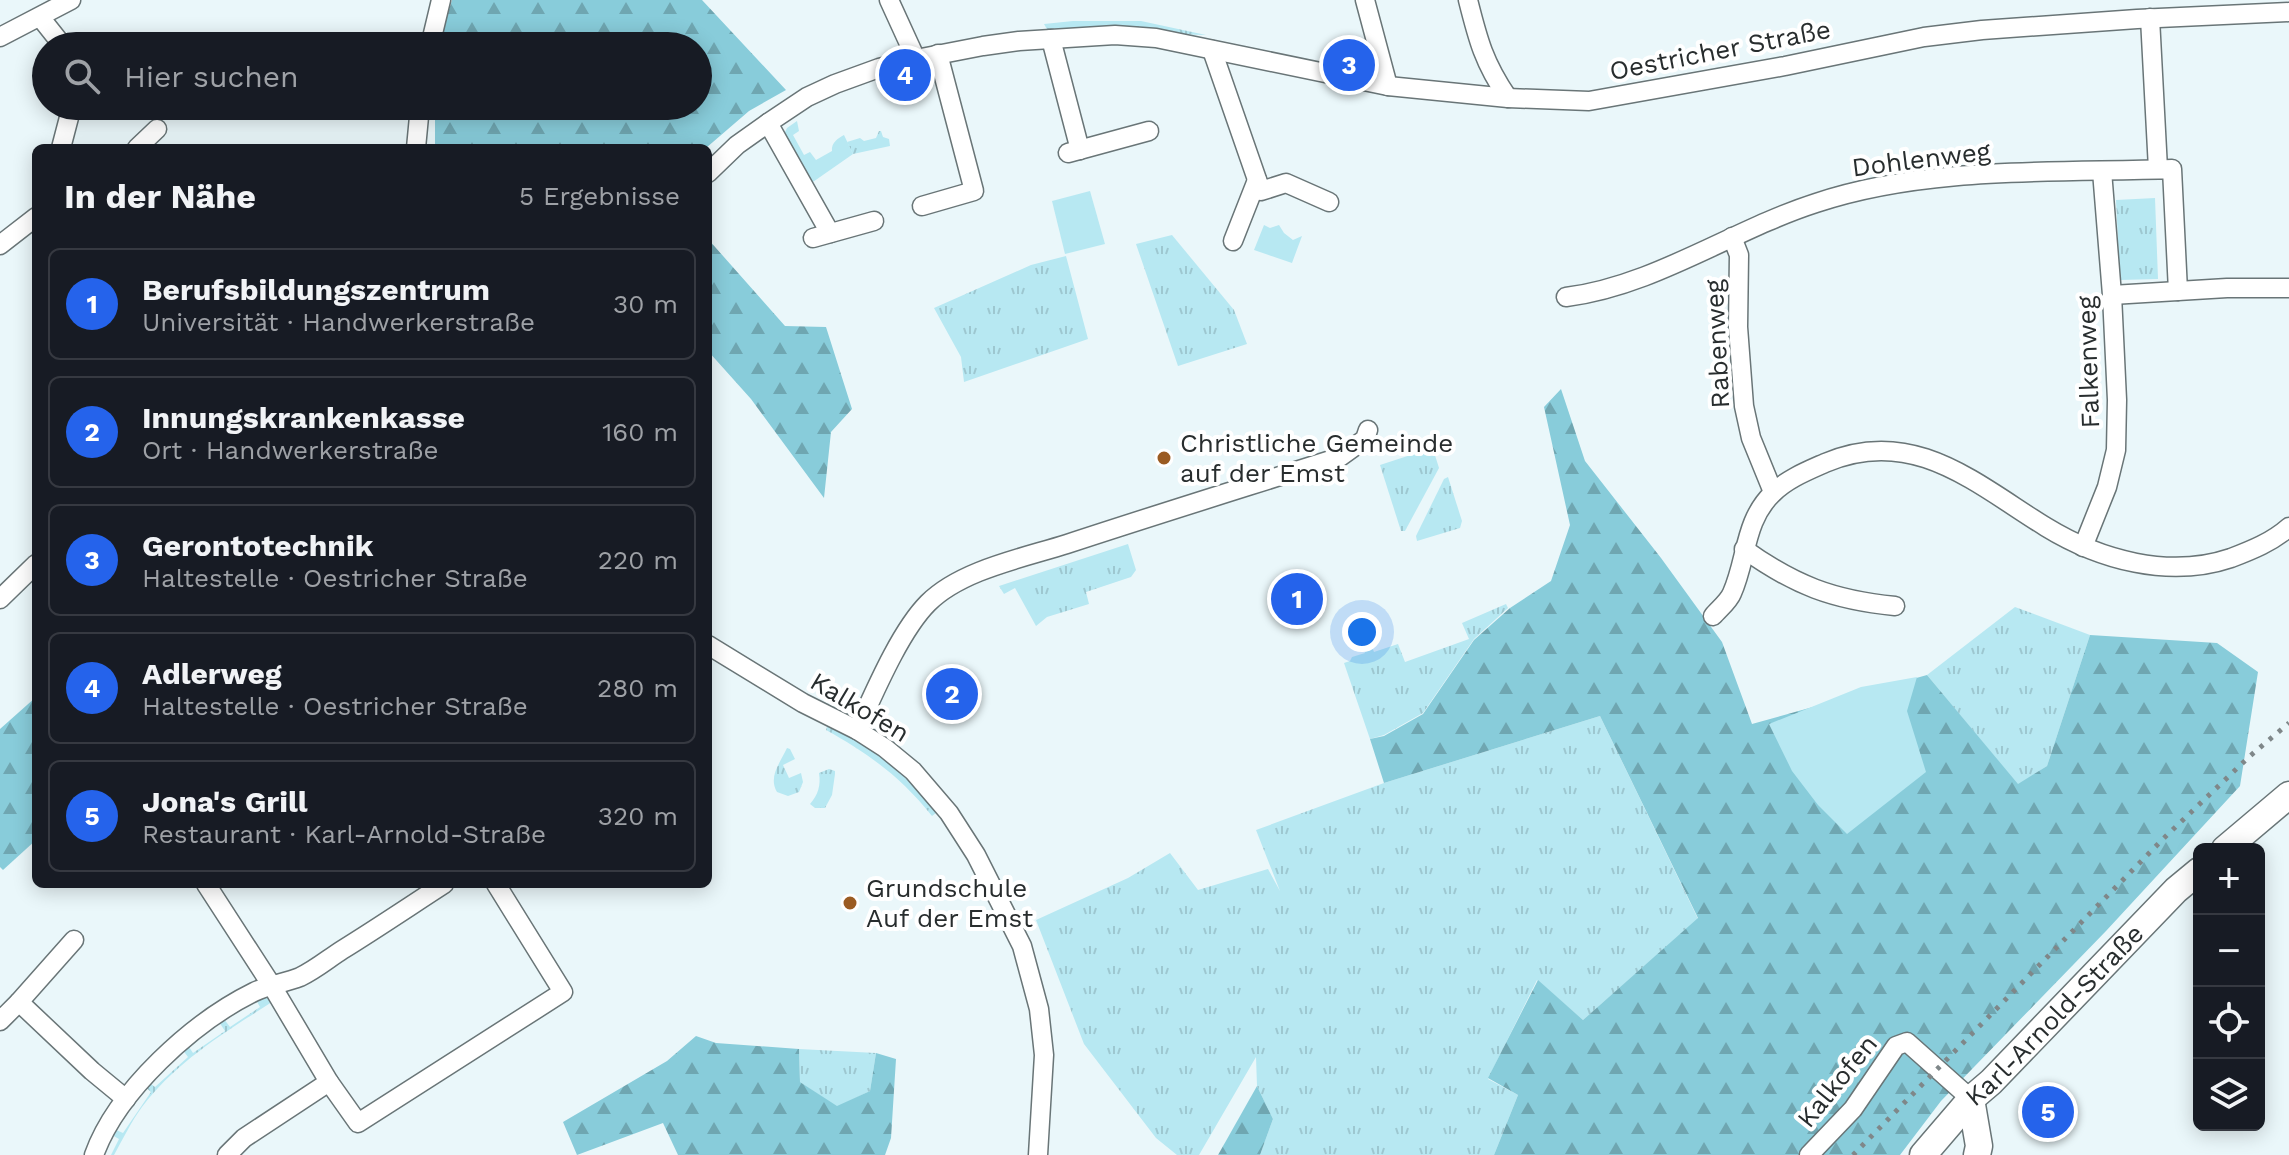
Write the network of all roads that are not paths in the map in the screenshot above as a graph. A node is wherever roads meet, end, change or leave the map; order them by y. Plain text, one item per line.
1 (71, 0) edge
2 (441, 0) edge
3 (889, 0) edge
4 (1365, 0) edge
5 (1468, 0) edge
6 (2289, 12) edge
7 (40, 17) junction
8 (2150, 18) junction
9 (52, 32) edge
10 (433, 32) edge
11 (0, 37) edge
12 (1051, 39) junction
13 (1212, 50) junction
14 (938, 54) junction
15 (916, 59) junction
16 (1388, 86) junction
17 (1508, 98) junction
18 (68, 120) edge
19 (419, 120) edge
20 (768, 123) junction
21 (157, 129) dead end
22 (1149, 131) dead end
23 (62, 144) edge
24 (141, 144) edge
25 (416, 144) edge
26 (712, 169) edge
27 (2158, 169) junction
28 (2102, 171) junction
29 (1257, 180) junction
30 (1329, 202) dead end
31 (922, 206) dead end
32 (32, 220) edge
33 (874, 221) dead end
34 (1732, 237) junction
35 (1233, 241) dead end
36 (0, 245) edge
37 (2289, 288) edge
38 (2178, 291) junction
39 (2112, 295) junction
40 (1566, 297) dead end
41 (1368, 430) dead end
42 (1773, 492) junction
43 (2289, 527) edge
44 (2083, 547) junction
45 (1744, 549) junction
46 (32, 568) edge
47 (0, 599) edge
48 (1895, 606) dead end
49 (1713, 616) dead end
50 (712, 647) edge
51 (857, 730) junction
52 (2289, 795) edge
53 (2232, 843) edge
54 (2193, 876) edge
55 (209, 888) edge
56 (438, 888) edge
57 (498, 888) edge
58 (74, 940) dead end
59 (272, 986) junction
60 (19, 1002) junction
61 (0, 1021) edge
62 (1907, 1042) joint
63 (329, 1082) junction
64 (126, 1099) junction
65 (1971, 1099) junction
66 (1978, 1151) edge
67 (94, 1155) edge
68 (227, 1155) edge
69 (1038, 1155) edge
70 (1809, 1155) edge
71 (1923, 1155) edge

1 - 7 street
2 - 10 street
3 - 15 street
4 - 16 street
5 - 17 street
6 - 8 street, Oestricher Straße
7 - 9 street
7 - 11 street
8 - 17 street, Oestricher Straße
8 - 27 street
12 - 13 street, Oestricher Straße
12 - 14 street, Oestricher Straße
12 - 22 street
13 - 16 street, Oestricher Straße
13 - 29 street
14 - 15 street, Oestricher Straße
14 - 31 street
15 - 20 street, Oestricher Straße
16 - 17 street, Oestricher Straße
18 - 23 street
19 - 25 street
20 - 26 street, Oestricher Straße
20 - 33 street
21 - 24 street
27 - 28 street, Dohlenweg
27 - 38 street
28 - 34 street, Dohlenweg
28 - 39 street, Falkenweg
29 - 30 street
29 - 35 street
32 - 36 street
34 - 40 street, Dohlenweg
34 - 42 street, Rabenweg
37 - 38 street
38 - 39 street
39 - 44 street, Falkenweg
41 - 51 street
42 - 44 street
42 - 45 street
43 - 44 street
45 - 48 street
45 - 49 street
46 - 47 street
50 - 51 street, Kalkofen
51 - 69 street, Kalkofen
52 - 53 main road
54 - 65 main road, Karl-Arnold-Straße
55 - 59 street
56 - 59 street
57 - 63 street
58 - 60 street
59 - 63 street
59 - 64 street
60 - 61 street
60 - 64 street
62 - 65 street, Karl-Arnold-Straße
62 - 70 street, Kalkofen
63 - 68 street
64 - 67 street
65 - 66 main road
65 - 71 main road

